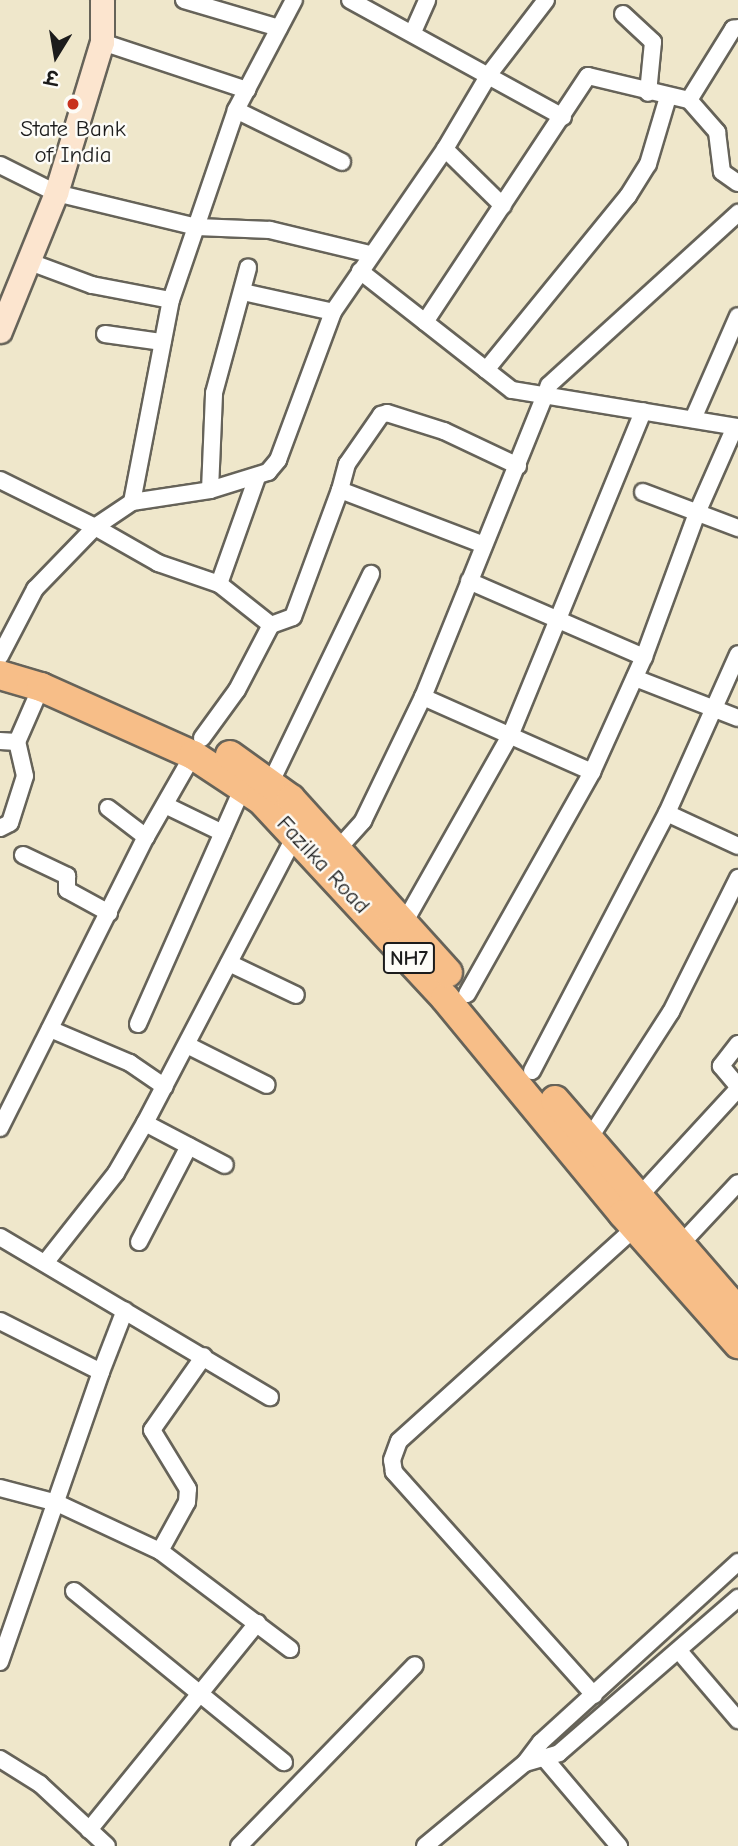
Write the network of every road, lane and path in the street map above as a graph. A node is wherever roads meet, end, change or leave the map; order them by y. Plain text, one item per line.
1 (102, 0) edge
2 (184, 0) edge
3 (294, 0) edge
4 (427, 0) edge
5 (546, 0) edge
6 (354, 1) edge
7 (623, 13) dead end
8 (279, 28) junction
9 (738, 28) edge
10 (413, 32) junction
11 (102, 42) junction
12 (490, 73) junction
13 (247, 90) junction
14 (648, 93) junction
15 (668, 97) junction
16 (690, 100) junction
17 (236, 110) junction
18 (563, 117) junction
19 (445, 149) junction
20 (342, 162) dead end
21 (0, 165) edge
22 (738, 183) edge
23 (55, 193) junction
24 (503, 206) junction
25 (738, 213) edge
26 (197, 227) junction
27 (731, 231) edge
28 (370, 254) junction
29 (30, 262) junction
30 (248, 268) dead end
31 (360, 271) junction
32 (243, 292) junction
33 (171, 300) junction
34 (333, 313) junction
35 (738, 316) edge
36 (425, 322) junction
37 (0, 331) edge
38 (105, 334) dead end
39 (162, 342) junction
40 (486, 370) junction
41 (543, 398) junction
42 (643, 411) junction
43 (693, 419) junction
44 (737, 427) edge
45 (518, 466) junction
46 (257, 477) junction
47 (0, 480) edge
48 (210, 489) junction
49 (340, 490) junction
50 (643, 492) dead end
51 (132, 502) junction
52 (697, 513) junction
53 (95, 527) junction
54 (738, 528) edge
55 (484, 545) junction
56 (370, 574) dead end
57 (469, 581) junction
58 (219, 584) junction
59 (556, 618) junction
60 (271, 625) junction
61 (738, 654) edge
62 (0, 656) edge
63 (644, 657) junction
64 (0, 675) edge
65 (635, 678) junction
66 (41, 687) junction
67 (423, 697) junction
68 (713, 708) junction
69 (738, 718) edge
70 (510, 736) junction
71 (0, 741) edge
72 (18, 742) junction
73 (198, 747) junction
74 (592, 772) junction
75 (258, 783) junction
76 (165, 805) junction
77 (108, 808) dead end
78 (667, 813) junction
79 (0, 828) edge
80 (223, 833) junction
81 (296, 834) junction
82 (146, 837) junction
83 (738, 846) edge
84 (338, 849) junction
85 (23, 855) dead end
86 (738, 878) edge
87 (109, 913) junction
88 (404, 923) junction
89 (229, 964) junction
90 (296, 995) dead end
91 (467, 995) junction
92 (138, 1024) dead end
93 (50, 1029) junction
94 (738, 1044) edge
95 (187, 1045) junction
96 (532, 1071) junction
97 (267, 1085) dead end
98 (165, 1087) junction
99 (738, 1087) edge
100 (145, 1123) junction
101 (0, 1128) edge
102 (589, 1139) junction
103 (189, 1146) junction
104 (225, 1165) dead end
105 (738, 1183) edge
106 (637, 1213) junction
107 (0, 1237) edge
108 (139, 1242) dead end
109 (679, 1246) junction
110 (46, 1263) junction
111 (125, 1310) junction
112 (738, 1311) edge
113 (0, 1321) edge
114 (738, 1344) edge
115 (204, 1356) junction
116 (101, 1372) junction
117 (270, 1397) dead end
118 (0, 1488) edge
119 (58, 1503) junction
120 (160, 1551) junction
121 (738, 1562) edge
122 (74, 1591) dead end
123 (738, 1598) edge
124 (257, 1623) junction
125 (5, 1637) edge
126 (290, 1649) dead end
127 (679, 1651) junction
128 (0, 1662) edge
129 (415, 1665) dead end
130 (201, 1693) junction
131 (594, 1695) junction
132 (738, 1720) edge
133 (0, 1759) edge
134 (546, 1760) junction
135 (284, 1762) dead end
136 (525, 1763) junction
137 (89, 1830) junction
138 (107, 1846) edge
139 (239, 1846) edge
140 (425, 1846) edge
141 (618, 1846) edge

1 - 11 main road
2 - 8 street
3 - 8 street
4 - 10 street
5 - 12 street
6 - 10 street
7 - 14 street
8 - 13 street
9 - 16 street
10 - 12 street
11 - 13 street
11 - 23 main road
12 - 18 street
12 - 19 street
13 - 17 street
14 - 15 street
14 - 18 street
15 - 16 street
15 - 40 street
16 - 22 street
17 - 20 street
17 - 26 street
18 - 24 street
19 - 24 street
19 - 28 street
21 - 23 street
23 - 26 street
23 - 29 main road
24 - 36 street
25 - 27 street
26 - 28 street
26 - 33 street
27 - 41 street
28 - 31 street
29 - 33 street
29 - 37 main road
30 - 32 street
31 - 34 street
31 - 36 street
32 - 34 street
32 - 48 street
33 - 39 street
34 - 46 street
35 - 43 street
36 - 40 street
38 - 39 street
39 - 51 street
40 - 41 street
41 - 42 street
41 - 45 street
42 - 43 street
42 - 59 street
43 - 44 street
44 - 52 street
45 - 49 street
45 - 55 street
46 - 48 street
46 - 58 street
47 - 53 street
48 - 51 street
49 - 55 street
49 - 60 street
50 - 52 street
51 - 53 street
52 - 54 street
52 - 63 street
53 - 58 street
53 - 62 street
55 - 57 street
56 - 75 street
57 - 59 street
57 - 67 street
58 - 60 street
59 - 63 street
59 - 70 street
60 - 73 street
61 - 68 street
62 - 73 highway, Fazilka Road / NH7
63 - 65 street
64 - 66 highway, Fazilka Road / NH7
65 - 68 street
65 - 74 street
66 - 72 street
66 - 73 highway, Fazilka Road / NH7
67 - 70 street
67 - 84 street
68 - 69 street
68 - 78 street
70 - 74 street
70 - 88 street
71 - 72 street
72 - 79 street
73 - 75 highway, Fazilka Road / NH7
73 - 76 street
74 - 91 street
75 - 80 street
75 - 81 highway, Fazilka Road / NH7
75 - 84 highway, Fazilka Road / NH7
76 - 80 street
76 - 82 street
77 - 82 street
78 - 83 street
78 - 96 street
80 - 92 street
81 - 89 street
81 - 106 highway, Fazilka Road / NH7
82 - 87 street
84 - 88 highway, Fazilka Road / NH7
85 - 87 street
86 - 102 street
87 - 93 street
88 - 91 highway, Fazilka Road / NH7
89 - 90 street
89 - 95 street
91 - 96 highway, Fazilka Road / NH7
93 - 98 street
93 - 101 street
94 - 99 street
95 - 97 street
95 - 98 street
96 - 102 highway, Fazilka Road / NH7
98 - 100 street
99 - 106 street
100 - 103 street
100 - 110 street
102 - 106 highway, Fazilka Road / NH7
103 - 104 street
103 - 108 street
105 - 109 street
106 - 109 highway, Fazilka Road / NH7
106 - 114 highway, Fazilka Road / NH7
106 - 131 street
107 - 110 street
109 - 112 highway, Fazilka Road / NH7
110 - 111 street
111 - 115 street
111 - 116 street
113 - 116 street
115 - 117 street
115 - 120 street
116 - 119 street
118 - 119 street
119 - 120 street
119 - 125 street
120 - 124 street
121 - 131 street
122 - 130 street
123 - 127 street
124 - 126 street
124 - 130 street
125 - 128 street
127 - 132 street
127 - 134 street
129 - 139 street
130 - 135 street
130 - 137 street
131 - 136 street
133 - 137 street
134 - 136 street
134 - 141 street
136 - 140 street
137 - 138 street

